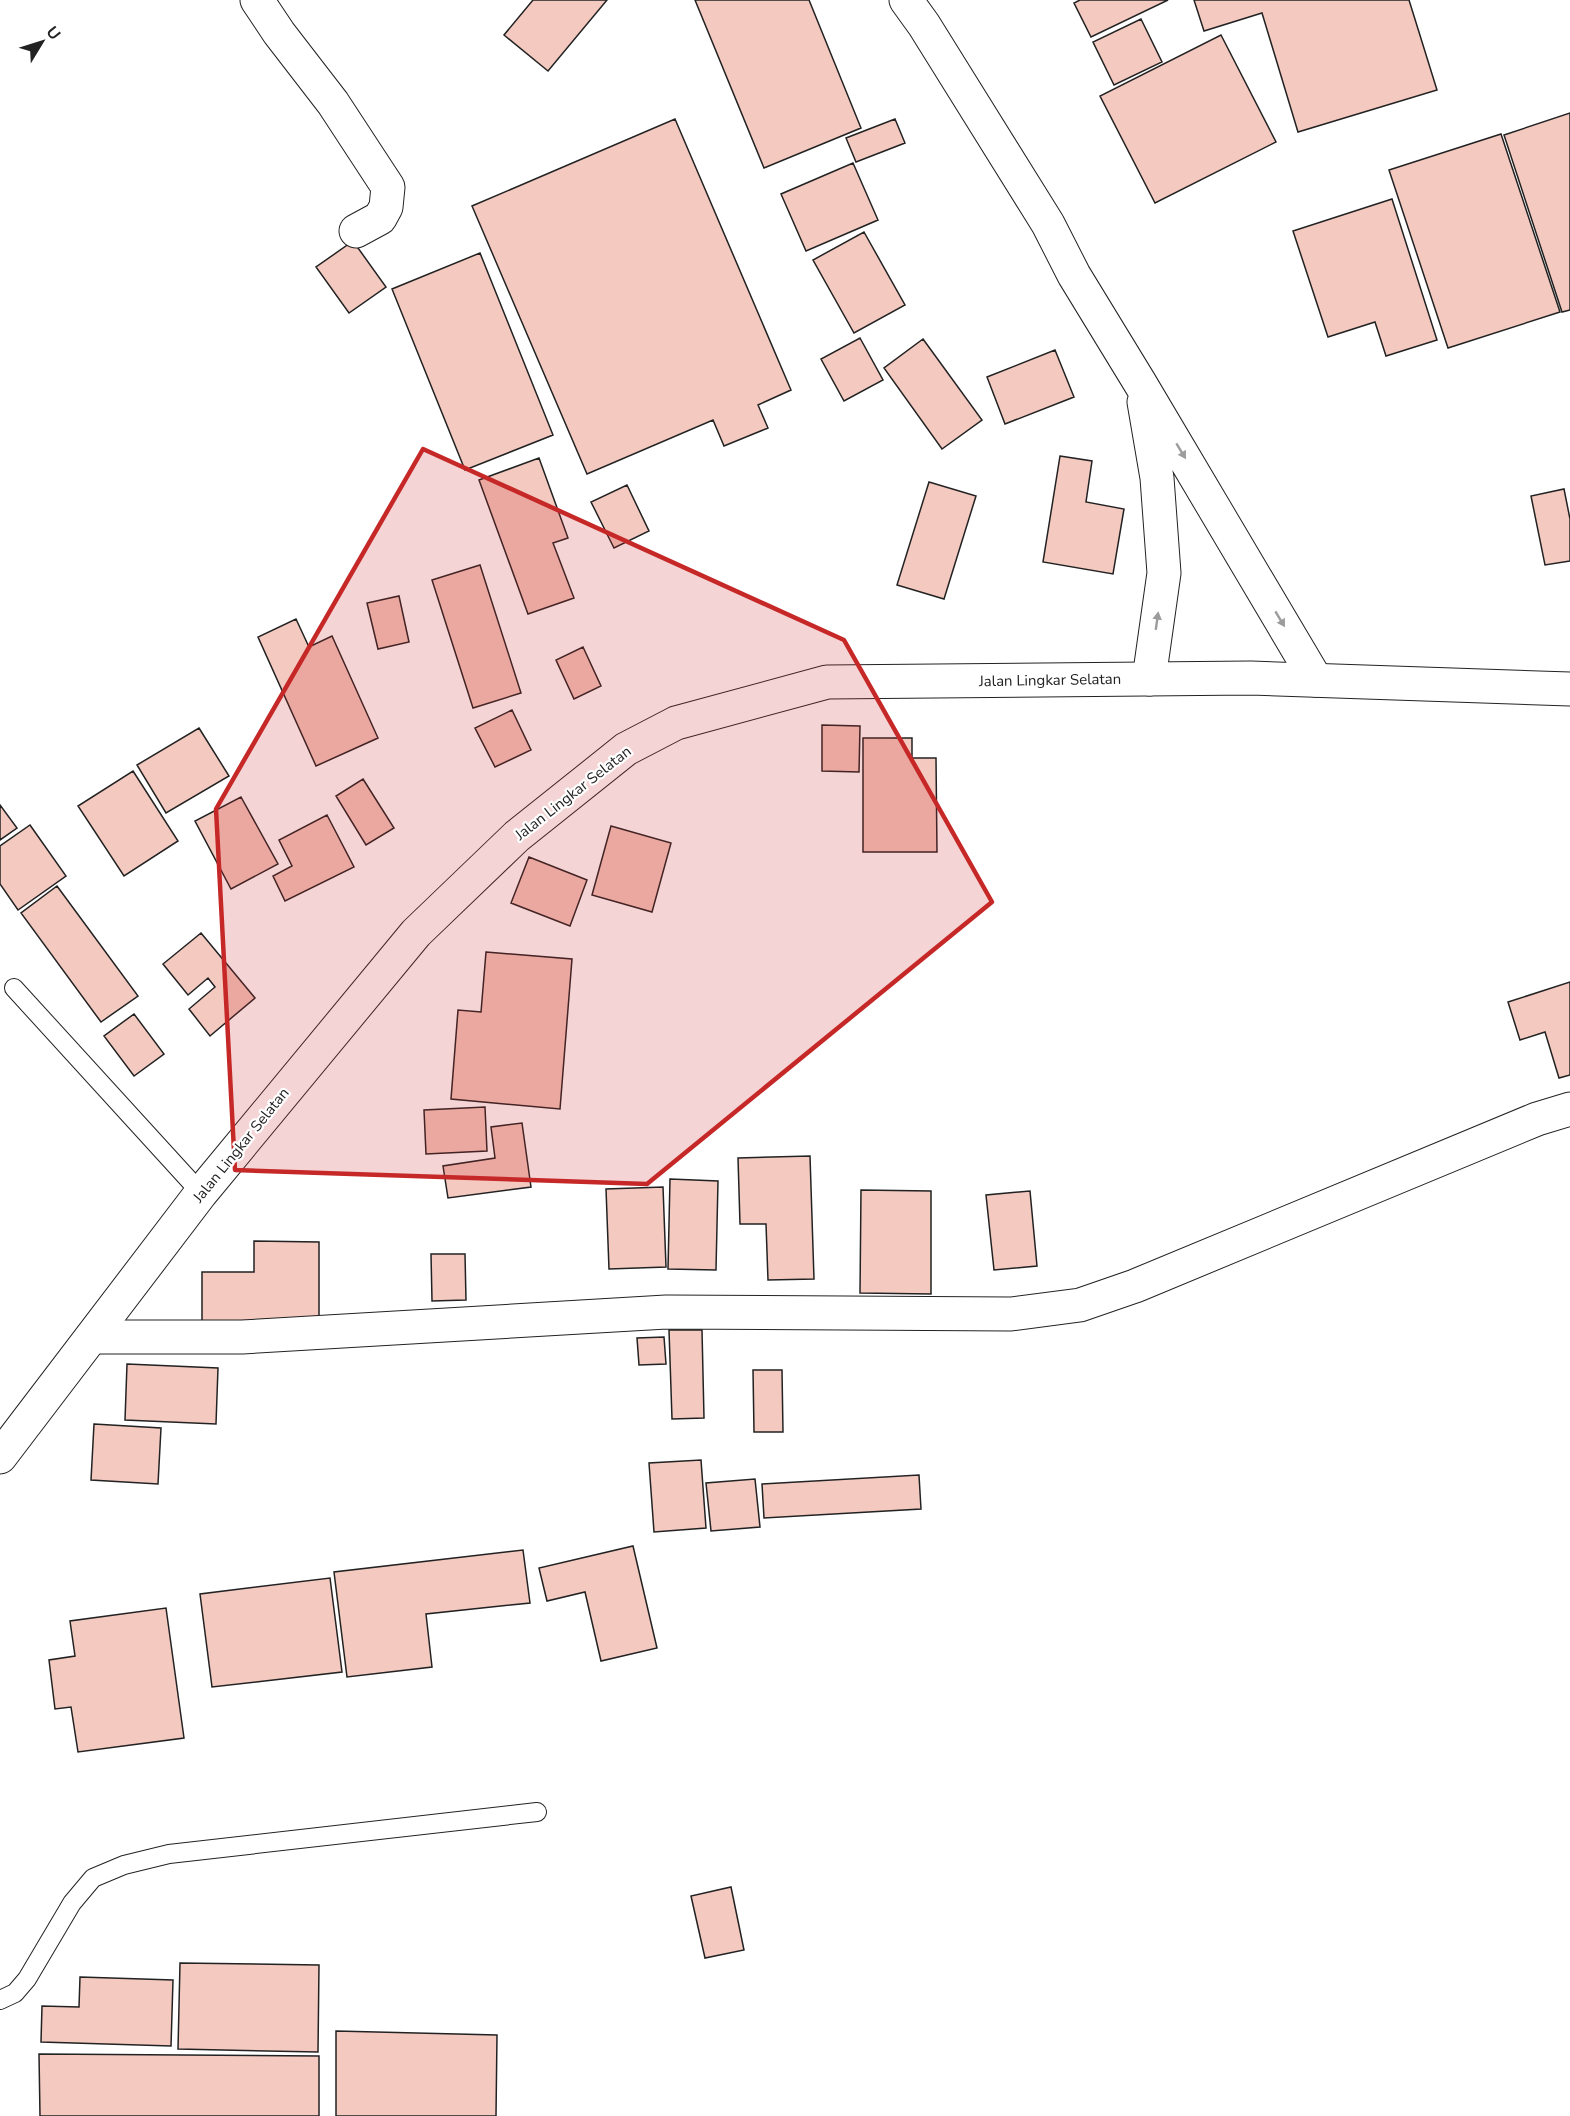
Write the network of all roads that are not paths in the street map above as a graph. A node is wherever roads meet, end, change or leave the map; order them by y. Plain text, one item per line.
1 (257, 0) edge
2 (906, 0) edge
3 (356, 231) dead end
4 (1140, 382) junction
5 (1149, 679) junction
6 (1316, 680) junction
7 (1570, 689) edge
8 (14, 988) dead end
9 (1570, 1109) edge
10 (201, 1193) junction
11 (92, 1337) junction
12 (0, 1457) edge
13 (537, 1812) dead end
14 (0, 2000) edge

1 - 3 main road
2 - 4 main road
5 -> 4 main road
4 -> 6 main road
5 - 6 main road, Jalan Lingkar Selatan
5 - 10 main road, Jalan Lingkar Selatan
6 - 7 main road, Jalan Lingkar Selatan
8 - 10 lane
9 - 11 main road
10 - 11 main road, Jalan Lingkar Selatan
11 - 12 main road, Jalan Lingkar Selatan
13 - 14 lane

